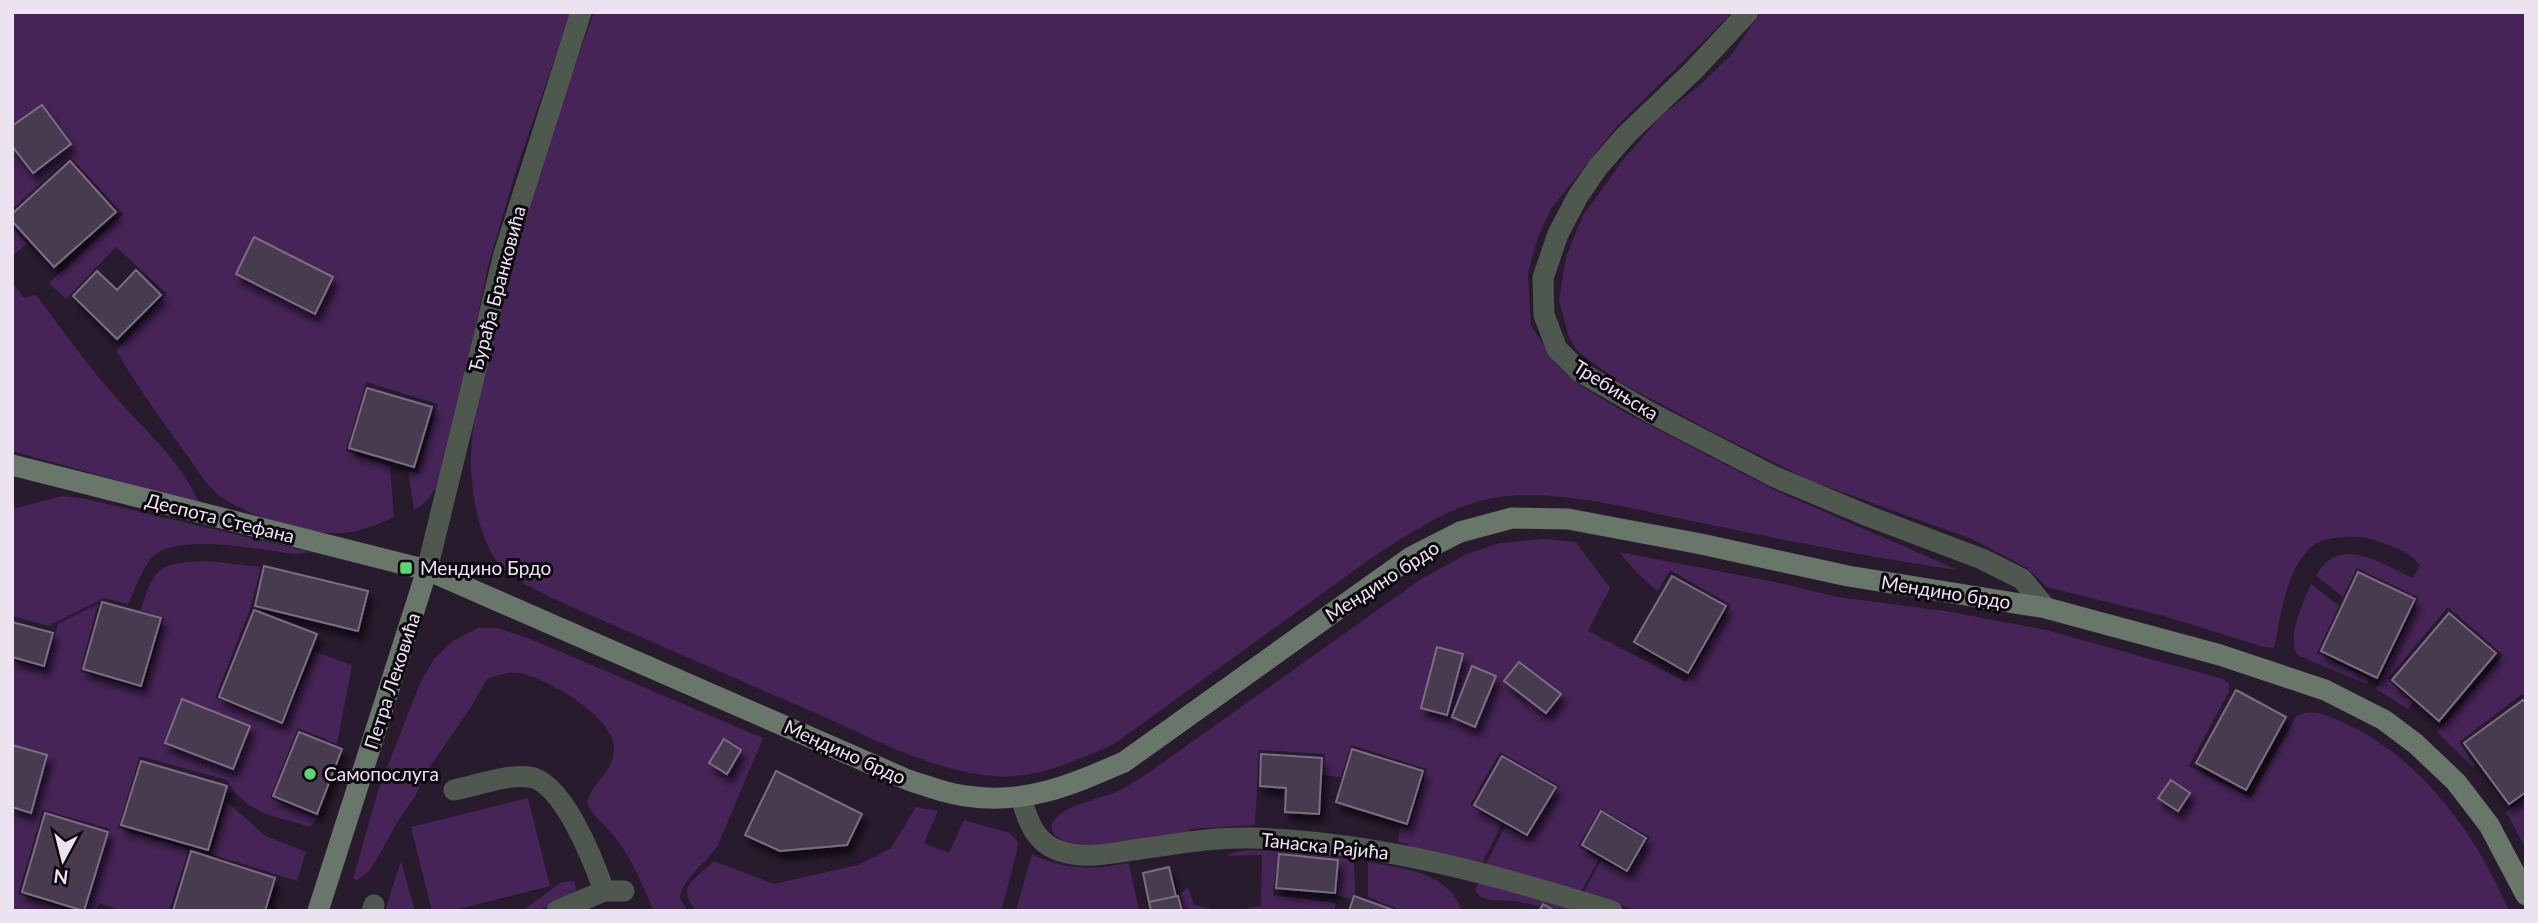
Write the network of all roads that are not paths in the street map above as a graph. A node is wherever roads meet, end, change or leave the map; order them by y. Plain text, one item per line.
1 (581, 12) edge
2 (1748, 12) edge
3 (12, 465) edge
4 (428, 570) junction
5 (2046, 608) junction
6 (454, 790) dead end
7 (1021, 798) junction
8 (2526, 895) edge
9 (318, 911) edge
10 (557, 911) edge
11 (1612, 911) edge

1 - 4 street, Ђурађа Бранковића
2 - 5 street, Требињска
3 - 4 street, Деспота Стефана
4 - 7 street, Мендино брдо
4 - 9 street, Петра Лековића
5 - 7 street, Мендино брдо
5 - 8 street, Мендино брдо
6 - 10 street
7 - 11 street, Танаска Рајића

